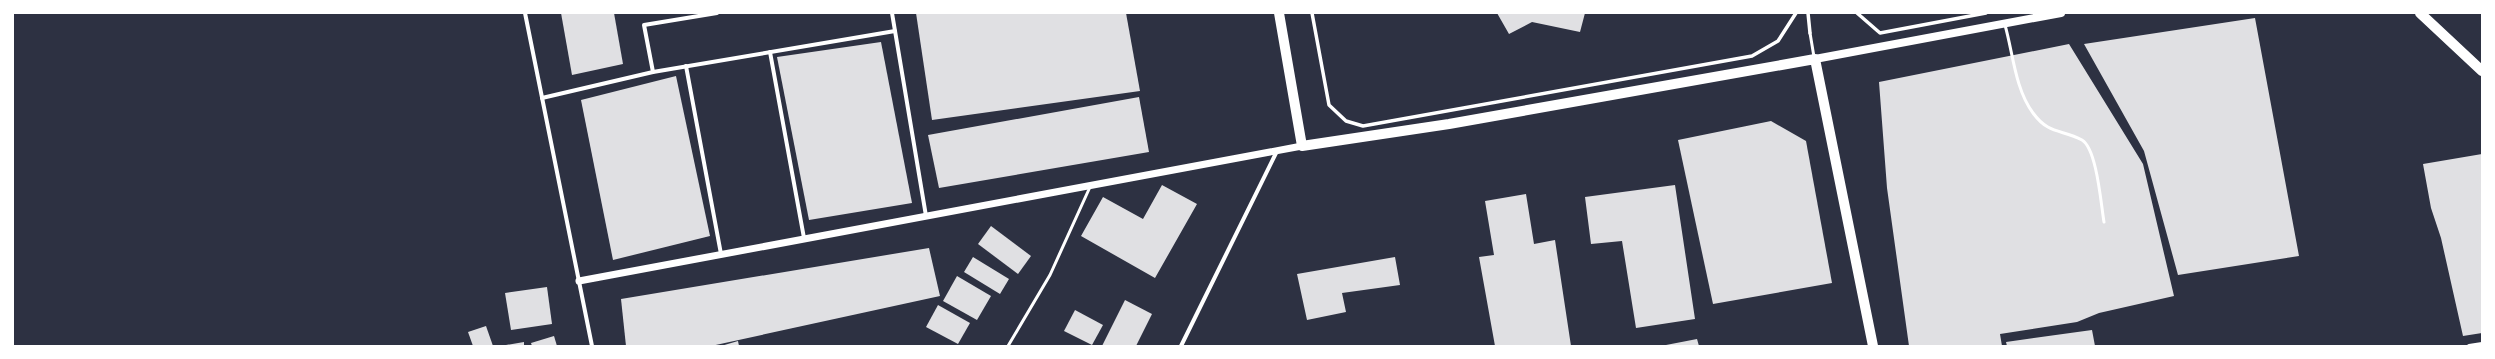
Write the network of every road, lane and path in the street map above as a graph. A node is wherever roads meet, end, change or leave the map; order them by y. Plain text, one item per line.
1 (525, 13) edge
2 (717, 13) edge
3 (892, 13) edge
4 (1279, 13) edge
5 (1312, 13) edge
6 (1796, 13) edge
7 (1808, 13) edge
8 (1858, 13) edge
9 (1986, 13) edge
10 (2061, 13) edge
11 (2420, 13) edge
12 (2004, 24) junction
13 (895, 31) junction
14 (1810, 33) joint
15 (770, 52) junction
16 (1815, 59) junction
17 (686, 66) junction
18 (2482, 71) edge
19 (653, 72) junction
20 (542, 98) junction
21 (1302, 146) junction
22 (1277, 151) junction
23 (1091, 185) junction
24 (926, 216) junction
25 (2104, 222) dead end
26 (804, 238) junction
27 (720, 254) junction
28 (579, 281) junction
29 (2482, 344) edge
30 (592, 346) edge
31 (1008, 346) edge
32 (1181, 346) edge
33 (1873, 346) edge
34 (2469, 346) edge

1 - 20 street
2 - 19 street
3 - 13 street
4 - 21 main road
5 - 6 street
7 - 14 street
8 - 9 street
10 - 12 main road
11 - 18 main road
12 - 16 main road
12 - 25 lane
13 - 15 street
13 - 24 street
14 - 16 lane
15 - 17 street
15 - 26 street
16 - 21 main road
16 - 33 main road
17 - 19 street
17 - 27 street
19 - 20 street
20 - 28 street
21 - 22 street
22 - 23 street
22 - 32 street
23 - 24 street
23 - 31 lane
24 - 26 street
26 - 27 street
27 - 28 street
28 - 30 street
29 - 34 street

